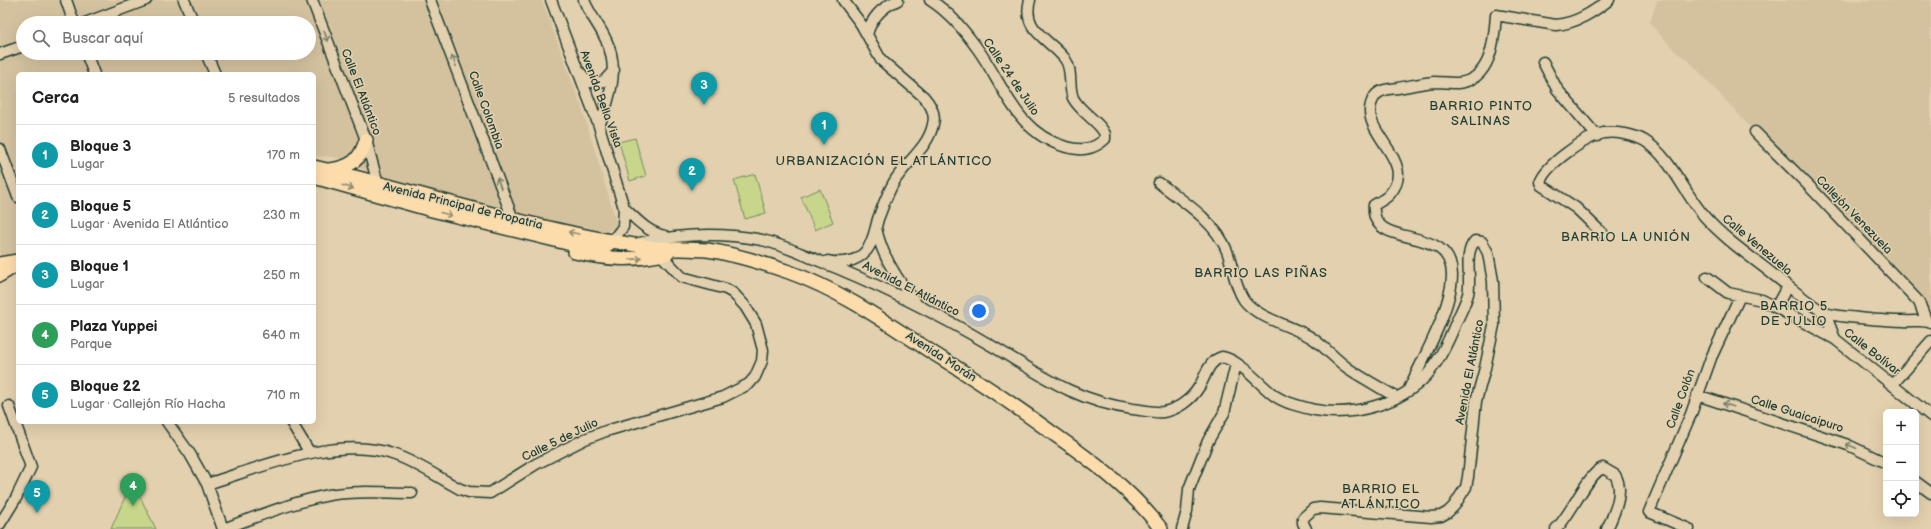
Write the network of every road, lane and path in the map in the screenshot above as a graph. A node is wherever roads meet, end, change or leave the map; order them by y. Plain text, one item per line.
1 (66, 0) edge
2 (146, 0) edge
3 (184, 0) edge
4 (312, 0) edge
5 (430, 0) edge
6 (551, 0) edge
7 (584, 0) edge
8 (843, 0) edge
9 (898, 0) edge
10 (930, 0) edge
11 (1030, 0) edge
12 (1609, 0) edge
13 (72, 16) edge
14 (104, 16) edge
15 (191, 16) edge
16 (867, 35) junction
17 (16, 48) edge
18 (0, 54) edge
19 (89, 60) edge
20 (209, 60) edge
21 (1543, 62) dead end
22 (575, 65) junction
23 (614, 70) junction
24 (93, 72) edge
25 (214, 72) edge
26 (599, 126) junction
27 (1755, 132) dead end
28 (1597, 136) junction
29 (366, 140) junction
30 (0, 148) edge
31 (316, 167) edge
32 (328, 170) junction
33 (316, 177) edge
34 (1159, 183) dead end
35 (377, 189) junction
36 (16, 192) edge
37 (624, 208) junction
38 (512, 224) junction
39 (876, 227) junction
40 (532, 234) junction
41 (1603, 234) dead end
42 (669, 237) junction
43 (612, 241) junction
44 (635, 244) junction
45 (686, 248) junction
46 (661, 255) junction
47 (592, 256) junction
48 (807, 256) junction
49 (16, 262) edge
50 (16, 263) edge
51 (0, 264) edge
52 (0, 275) edge
53 (1707, 277) dead end
54 (1787, 287) junction
55 (1740, 296) junction
56 (919, 306) junction
57 (1776, 307) junction
58 (1825, 313) junction
59 (1929, 322) edge
60 (1835, 339) junction
61 (1931, 341) edge
62 (1236, 364) junction
63 (1893, 384) junction
64 (1409, 389) junction
65 (1697, 395) junction
66 (1396, 397) junction
67 (8, 406) dead end
68 (1931, 416) edge
69 (168, 424) edge
70 (292, 424) edge
71 (310, 453) junction
72 (1883, 462) edge
73 (207, 484) junction
74 (1919, 484) edge
75 (412, 493) dead end
76 (1931, 493) edge
77 (0, 524) edge
78 (223, 529) edge
79 (1161, 529) edge
80 (1182, 529) edge
81 (1306, 529) edge
82 (1556, 529) edge
83 (1607, 529) edge
84 (1689, 529) edge

1 - 13 street
2 - 14 street
3 - 15 street
4 -> 29 street, Calle El Atlántico
38 -> 5 street, Calle Colombia
6 - 22 street, Avenida Bella Vista
7 - 23 street
8 - 16 street
9 - 16 street
10 - 11 street, Calle 24 de Julio
12 - 64 street
16 - 39 street
17 - 18 street
19 - 24 street
20 - 25 street
21 - 28 street
22 - 23 street
22 - 26 street, Avenida Bella Vista
23 - 26 street
26 - 37 street, Avenida Bella Vista
27 - 59 street, Callejón Venezuela
28 - 41 street, Calle Venezuela
28 - 54 street, Calle Venezuela
29 - 32 main road
29 - 35 street, Calle El Atlántico
30 - 36 street
31 - 32 main road, Avenida Principal de Propatria
32 - 35 main road, Avenida Principal de Propatria
33 -> 35 main road, Avenida Principal de Propatria
34 - 66 street
35 - 38 main road, Avenida Principal de Propatria
37 - 42 street, Avenida Bella Vista
37 - 43 street, Avenida Bella Vista
38 - 40 main road, Avenida Principal de Propatria
43 -> 38 main road, Avenida Principal de Propatria
39 - 48 street
39 - 56 street
40 - 43 main road, Avenida Principal de Propatria
40 - 47 main road, Avenida Morán
42 - 44 street, Avenida El Atlántico
42 - 48 street, Avenida El Atlántico
43 - 44 main road, Avenida Morán
44 - 45 main road, Avenida Morán
44 - 47 main road
45 - 46 main road, Avenida Morán
45 - 79 main road, Avenida Morán
47 -> 46 main road, Avenida Morán
46 - 71 street, Calle 5 de Julio
48 - 56 street, Avenida El Atlántico
49 - 51 main road
50 - 52 main road
53 - 55 street, Calle Bolívar
54 - 57 street
54 - 58 street, Calle Venezuela
55 - 57 street, Calle Bolívar
55 - 65 street, Calle Colón
56 - 62 street, Avenida El Atlántico
57 - 60 street, Calle Bolívar
58 - 59 street, Calle Venezuela
58 - 60 street
60 - 63 street, Calle Bolívar
61 - 63 street
62 - 66 street, Avenida El Atlántico
62 - 80 street
63 - 68 street, Calle Bolívar
64 - 66 street, Avenida El Atlántico
64 - 81 street, Avenida El Atlántico
72 -> 65 street, Calle Guaicaipuro
65 - 84 street, Calle Colón
67 - 77 street
69 - 73 street
70 - 71 street
71 - 73 street, Calle 5 de Julio
73 - 78 street
74 - 76 street
75 - 78 street
82 - 83 street

